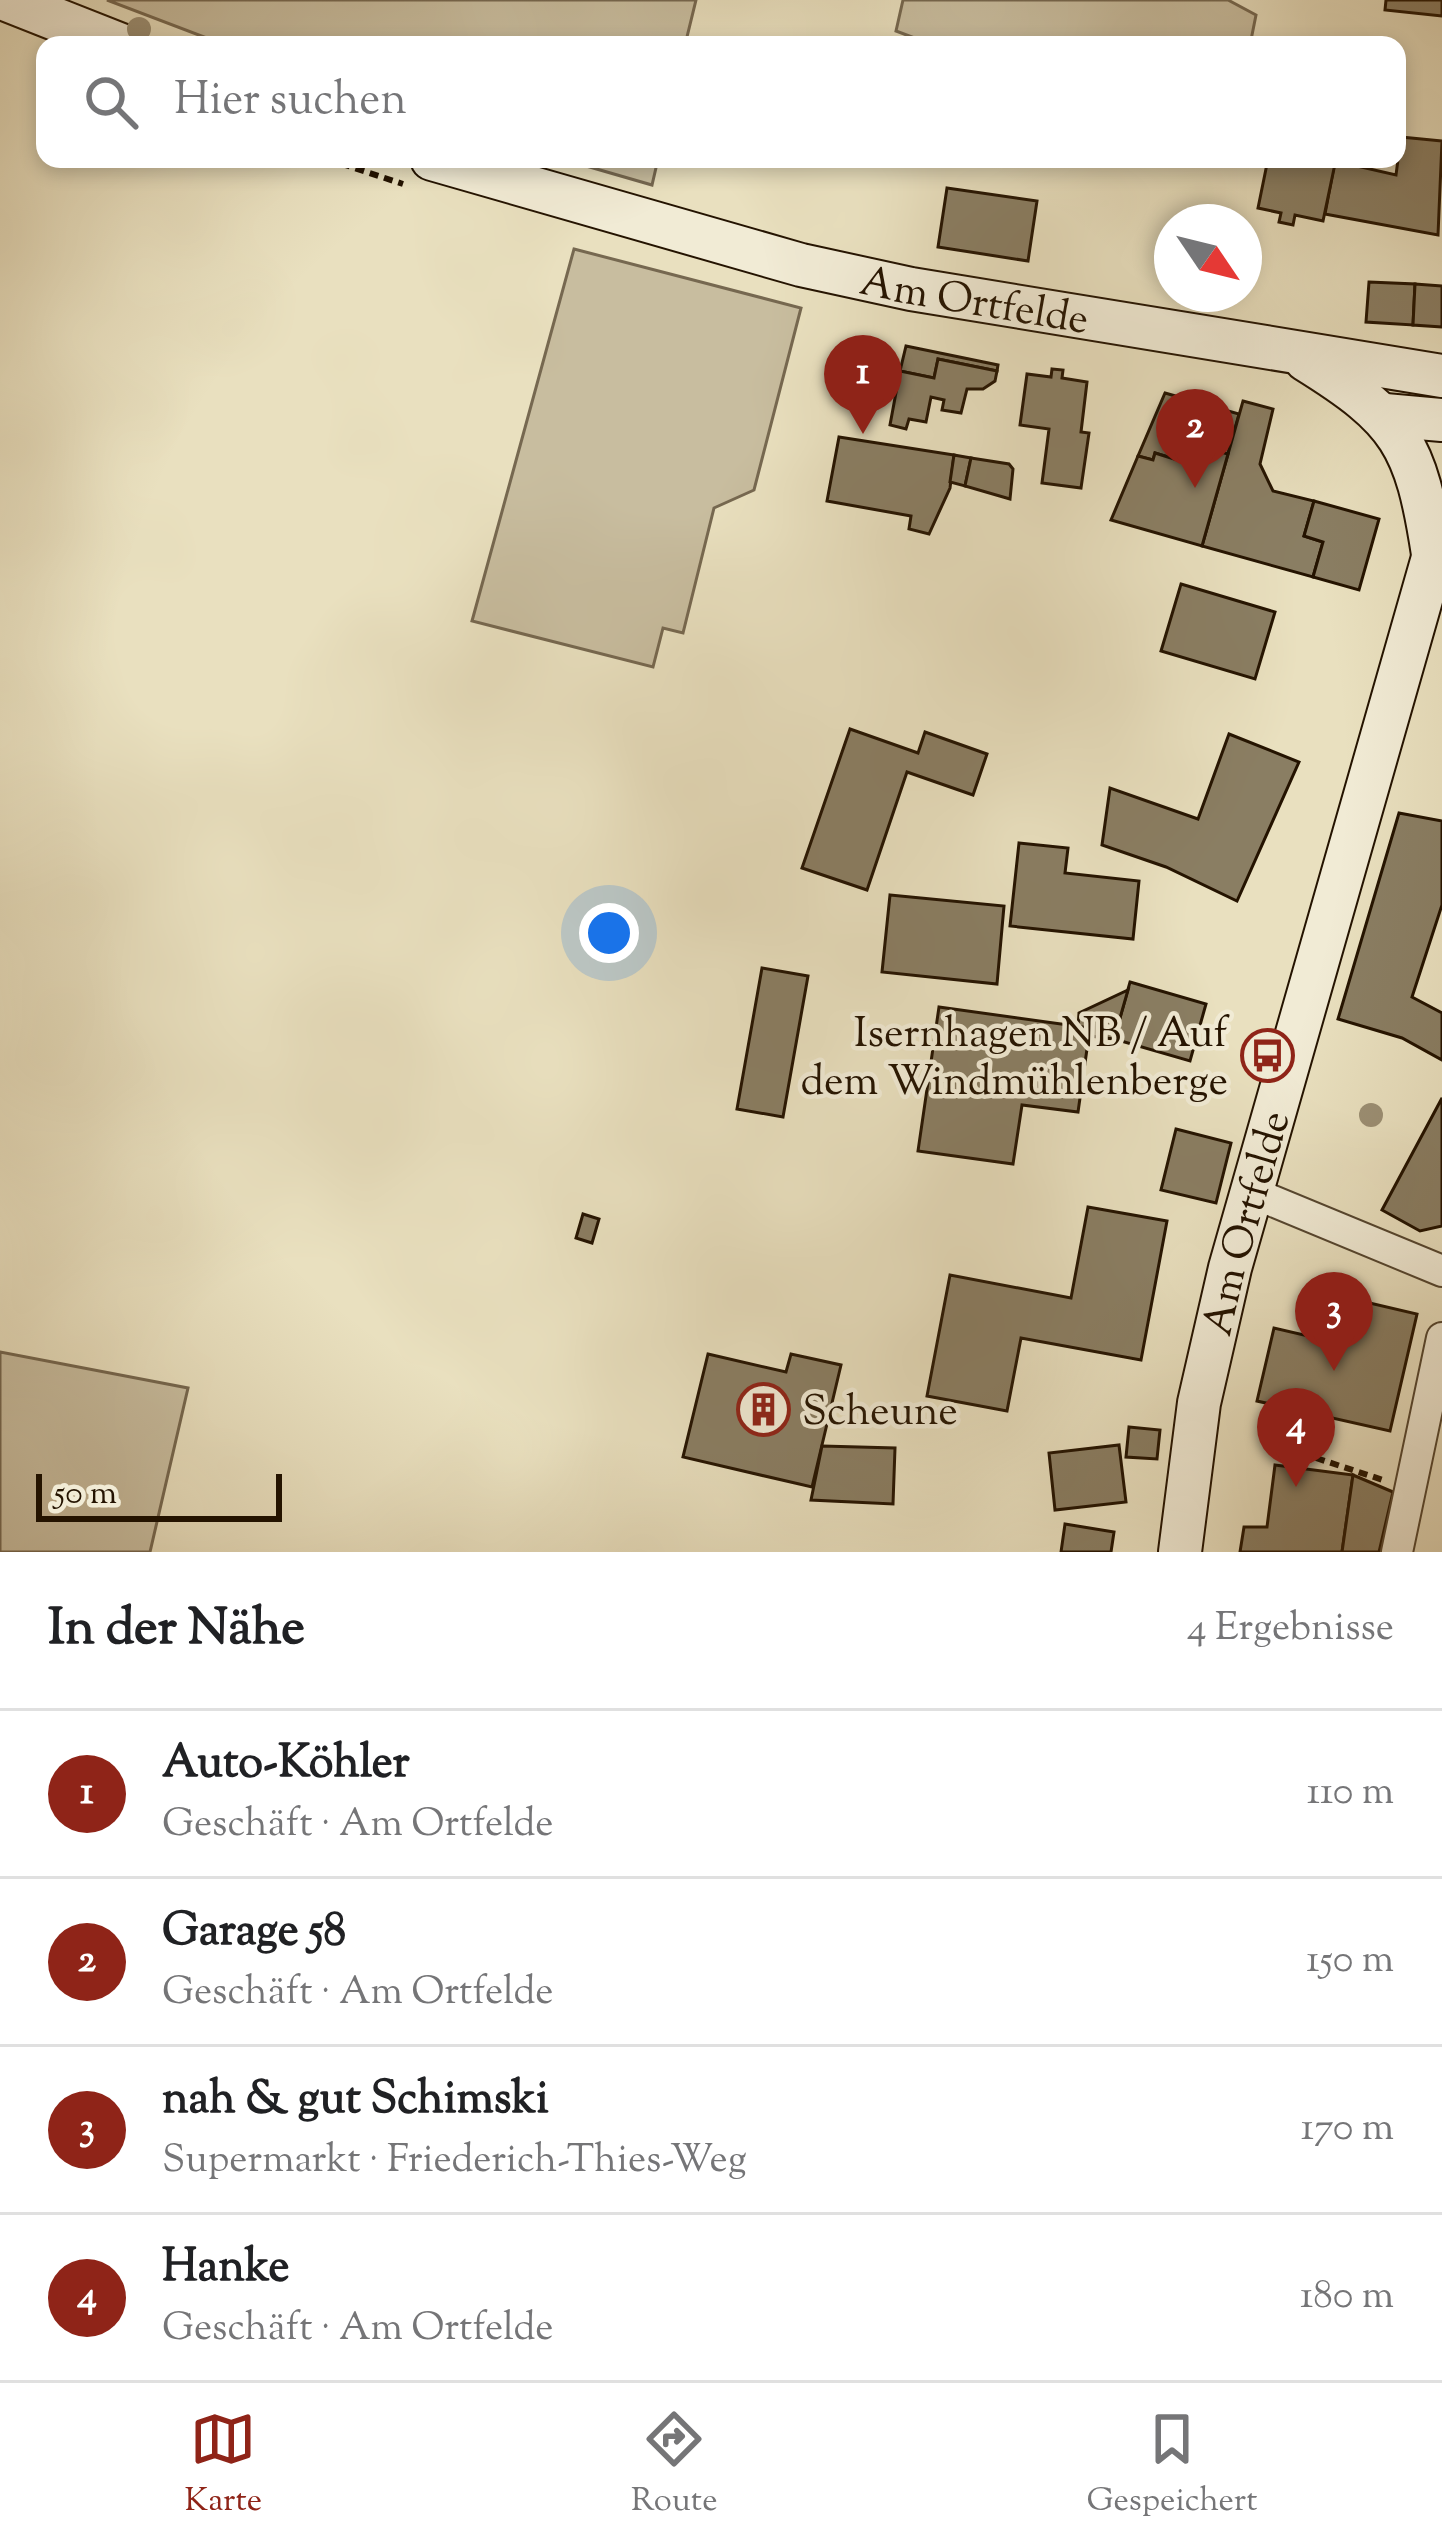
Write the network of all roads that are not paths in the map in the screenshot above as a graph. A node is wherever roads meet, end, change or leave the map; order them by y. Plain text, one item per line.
1 (8, 0) edge
2 (98, 36) edge
3 (463, 168) edge
4 (1290, 350) junction
5 (1442, 376) edge
6 (1385, 415) junction
7 (1442, 420) edge
8 (1438, 540) edge
9 (1251, 1192) junction
10 (1442, 1271) edge
11 (1442, 1338) edge
12 (1180, 1552) edge
13 (1397, 1552) edge

1 - 2 main road
3 - 4 main road, Am Ortfelde
4 - 5 main road, Am Ortfelde
4 - 6 main road, Am Ortfelde
6 - 7 main road, Am Ortfelde
6 - 8 main road, Am Ortfelde
8 - 9 main road, Am Ortfelde
9 - 10 street
9 - 12 main road, Am Ortfelde
11 - 13 street

